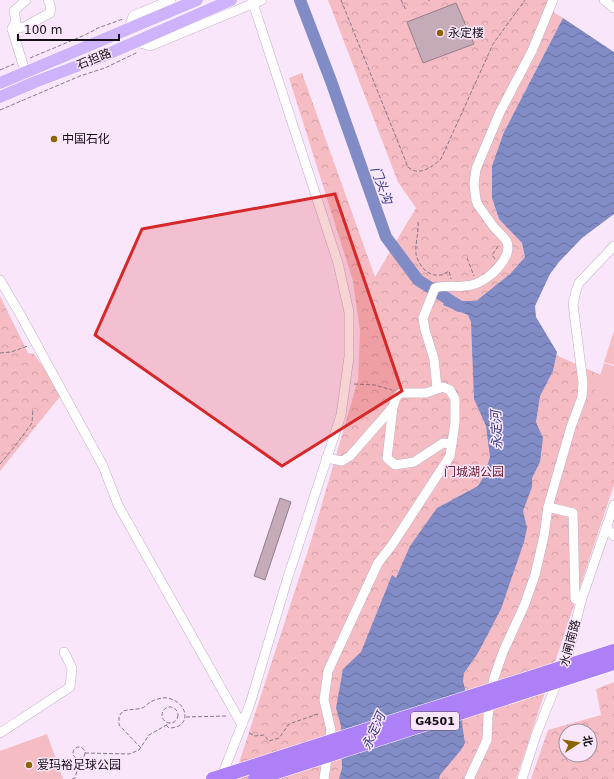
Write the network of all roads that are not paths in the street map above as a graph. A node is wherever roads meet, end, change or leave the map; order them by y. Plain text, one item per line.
1 (26, 0) edge
2 (48, 0) edge
3 (171, 0) edge
4 (197, 0) edge
5 (231, 0) edge
6 (262, 0) edge
7 (553, 0) edge
8 (604, 0) edge
9 (252, 2) edge
10 (614, 8) edge
11 (129, 28) junction
12 (12, 29) junction
13 (137, 42) junction
14 (24, 66) junction
15 (0, 83) edge
16 (0, 97) edge
17 (614, 246) edge
18 (0, 280) edge
19 (437, 388) junction
20 (393, 407) junction
21 (452, 444) junction
22 (326, 458) junction
23 (614, 505) edge
24 (548, 507) junction
25 (606, 527) junction
26 (614, 536) edge
27 (581, 601) junction
28 (614, 651) edge
29 (64, 652) dead end
30 (614, 663) edge
31 (241, 727) junction
32 (0, 733) edge
33 (213, 779) edge
34 (221, 779) edge
35 (255, 779) edge
36 (324, 779) edge
37 (470, 779) edge
38 (522, 779) edge

1 - 12 street
2 - 12 street
3 - 11 street
4 - 11 main road, 石担路
5 - 13 main road, 石担路
6 - 9 street
7 - 19 street
8 - 10 street
9 - 13 street
9 - 22 street
11 - 14 main road, 石担路
12 - 14 street
13 - 16 main road, 石担路
14 - 15 main road, 石担路
17 - 24 street
18 - 31 street
19 - 20 street
19 - 21 street
20 - 21 street
20 - 22 street
21 - 36 street
22 - 31 street
23 - 25 street, 水闸南路
24 - 27 street
24 - 37 street
25 - 26 street
25 - 27 street, 水闸南路
27 - 38 street, 水闸南路
28 - 33 highway, G4501, bridge
29 - 32 street
30 - 35 highway, G4501, bridge
31 - 34 street

